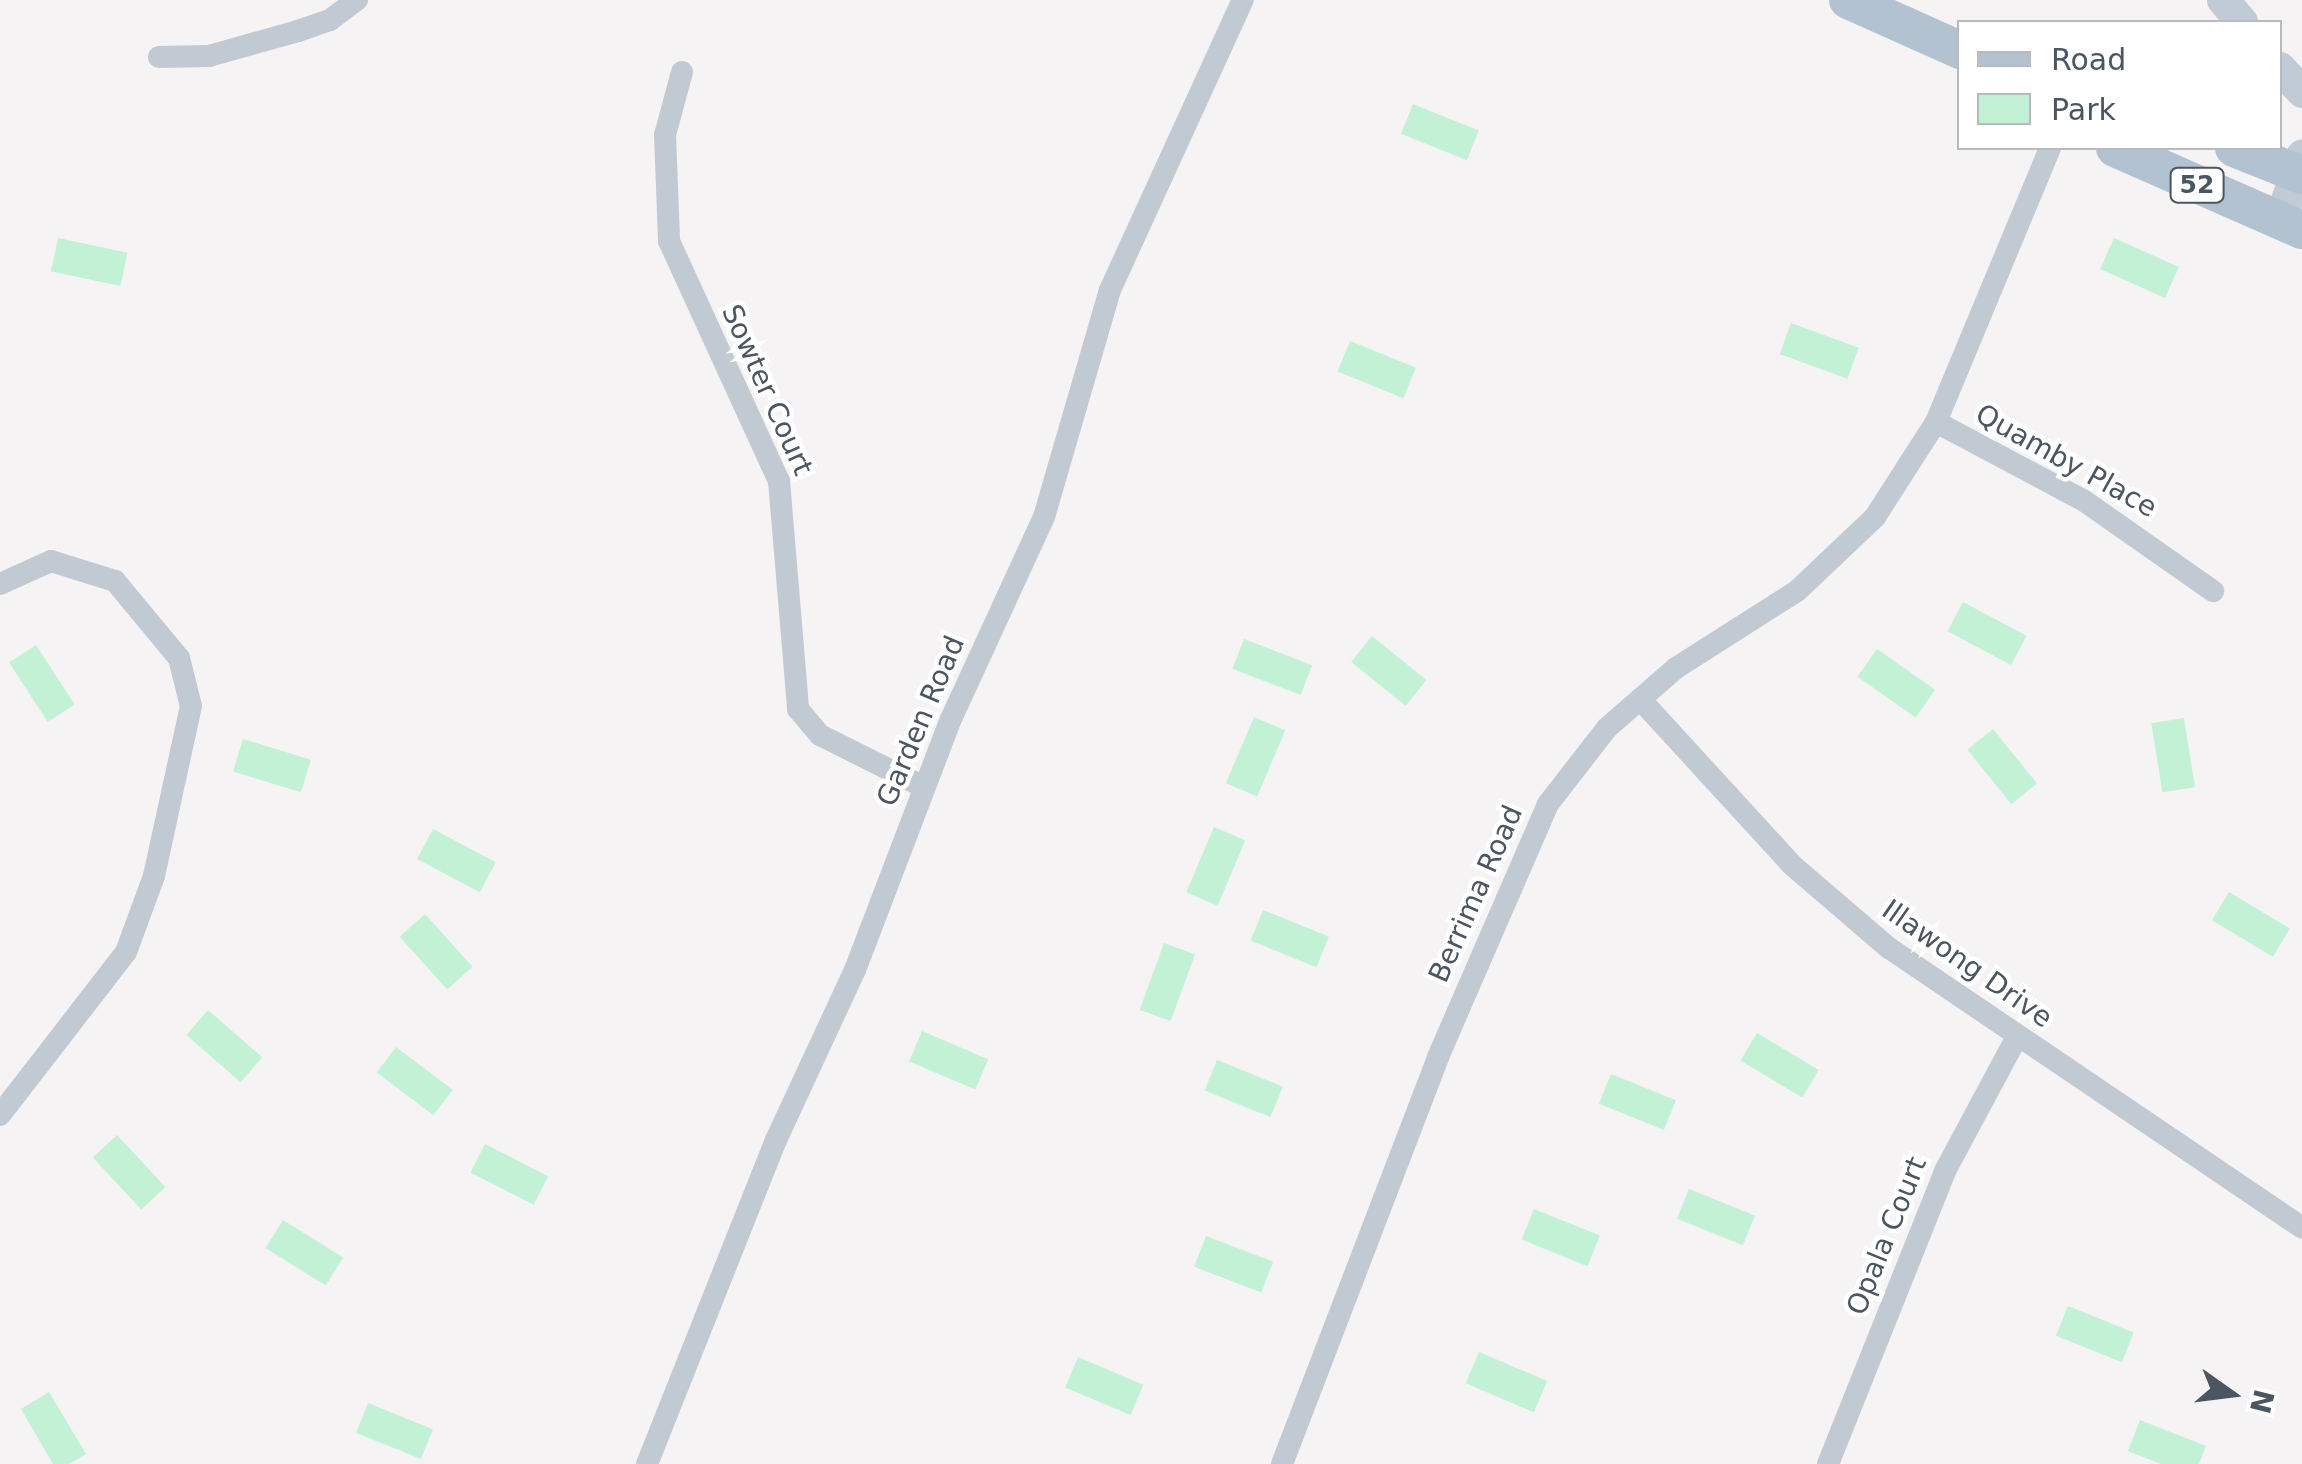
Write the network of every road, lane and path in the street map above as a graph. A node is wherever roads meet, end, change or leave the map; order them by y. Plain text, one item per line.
1 (356, 0) edge
2 (1243, 0) edge
3 (1848, 0) edge
4 (2223, 0) edge
5 (2240, 20) edge
6 (1957, 49) edge
7 (159, 57) dead end
8 (682, 72) dead end
9 (2049, 150) edge
10 (2120, 150) edge
11 (2241, 150) edge
12 (2301, 168) edge
13 (2291, 226) edge
14 (1936, 422) junction
15 (0, 584) edge
16 (2213, 591) dead end
17 (1640, 699) junction
18 (924, 787) junction
19 (2017, 1037) junction
20 (0, 1115) edge
21 (2302, 1228) edge
22 (647, 1464) edge
23 (1282, 1464) edge
24 (1828, 1464) edge

1 - 7 street
2 - 18 street, Garden Road
3 - 6 main road
4 - 5 main road
8 - 18 street, Sowter Court
9 - 14 street, Berrima Road
10 - 13 main road, 52
11 - 12 main road, 52
12 - 13 main road
14 - 16 street, Quamby Place
14 - 17 street, Berrima Road
15 - 20 street
17 - 19 street, Illawong Drive
17 - 23 street, Berrima Road
18 - 22 street, Garden Road
19 - 21 street, Illawong Drive
19 - 24 street, Opala Court

